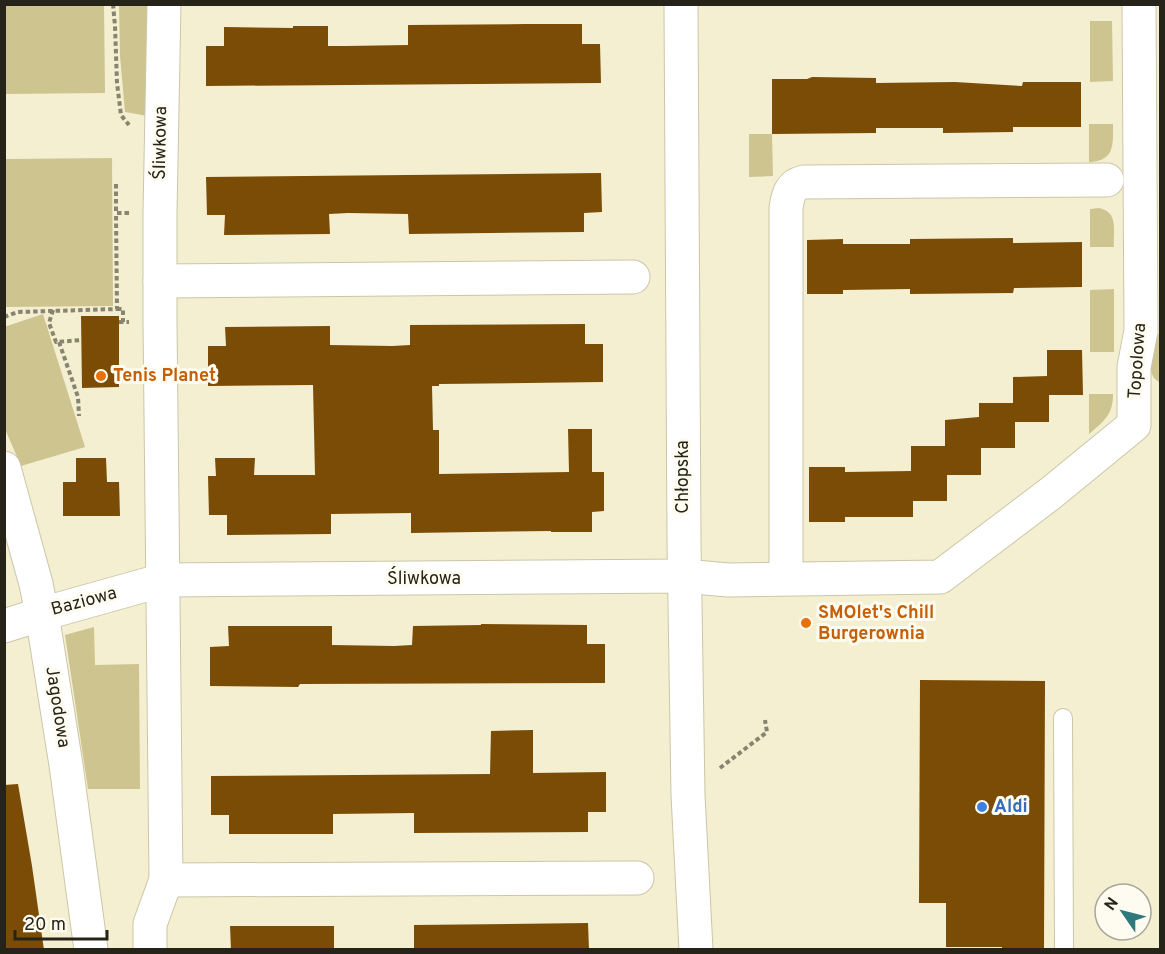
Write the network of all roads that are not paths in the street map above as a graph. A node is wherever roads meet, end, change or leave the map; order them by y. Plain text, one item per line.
1 (164, 4) edge
2 (681, 4) edge
3 (1139, 4) edge
4 (1107, 180) dead end
5 (633, 277) dead end
6 (160, 281) junction
7 (1161, 402) edge
8 (1134, 425) junction
9 (4, 468) edge
10 (684, 576) junction
11 (786, 579) junction
12 (163, 580) junction
13 (42, 614) junction
14 (4, 626) edge
15 (1063, 718) dead end
16 (637, 878) dead end
17 (166, 880) junction
18 (91, 950) edge
19 (150, 950) edge
20 (696, 950) edge
21 (1064, 950) edge

1 - 6 street, Śliwkowa
2 - 10 street, Chłopska
3 - 8 street, Topolowa
4 - 11 street
5 - 6 street
6 - 12 street, Śliwkowa
7 - 8 street
8 - 11 street, Topolowa
9 - 13 street, Jagodowa
10 - 11 street, Topolowa
10 - 12 street, Śliwkowa
10 - 20 street, Chłopska
12 - 13 street, Baziowa
12 - 17 street, Śliwkowa
13 - 14 street, Baziowa
13 - 18 street, Jagodowa
15 - 21 lane
16 - 17 street
17 - 19 street, Śliwkowa

